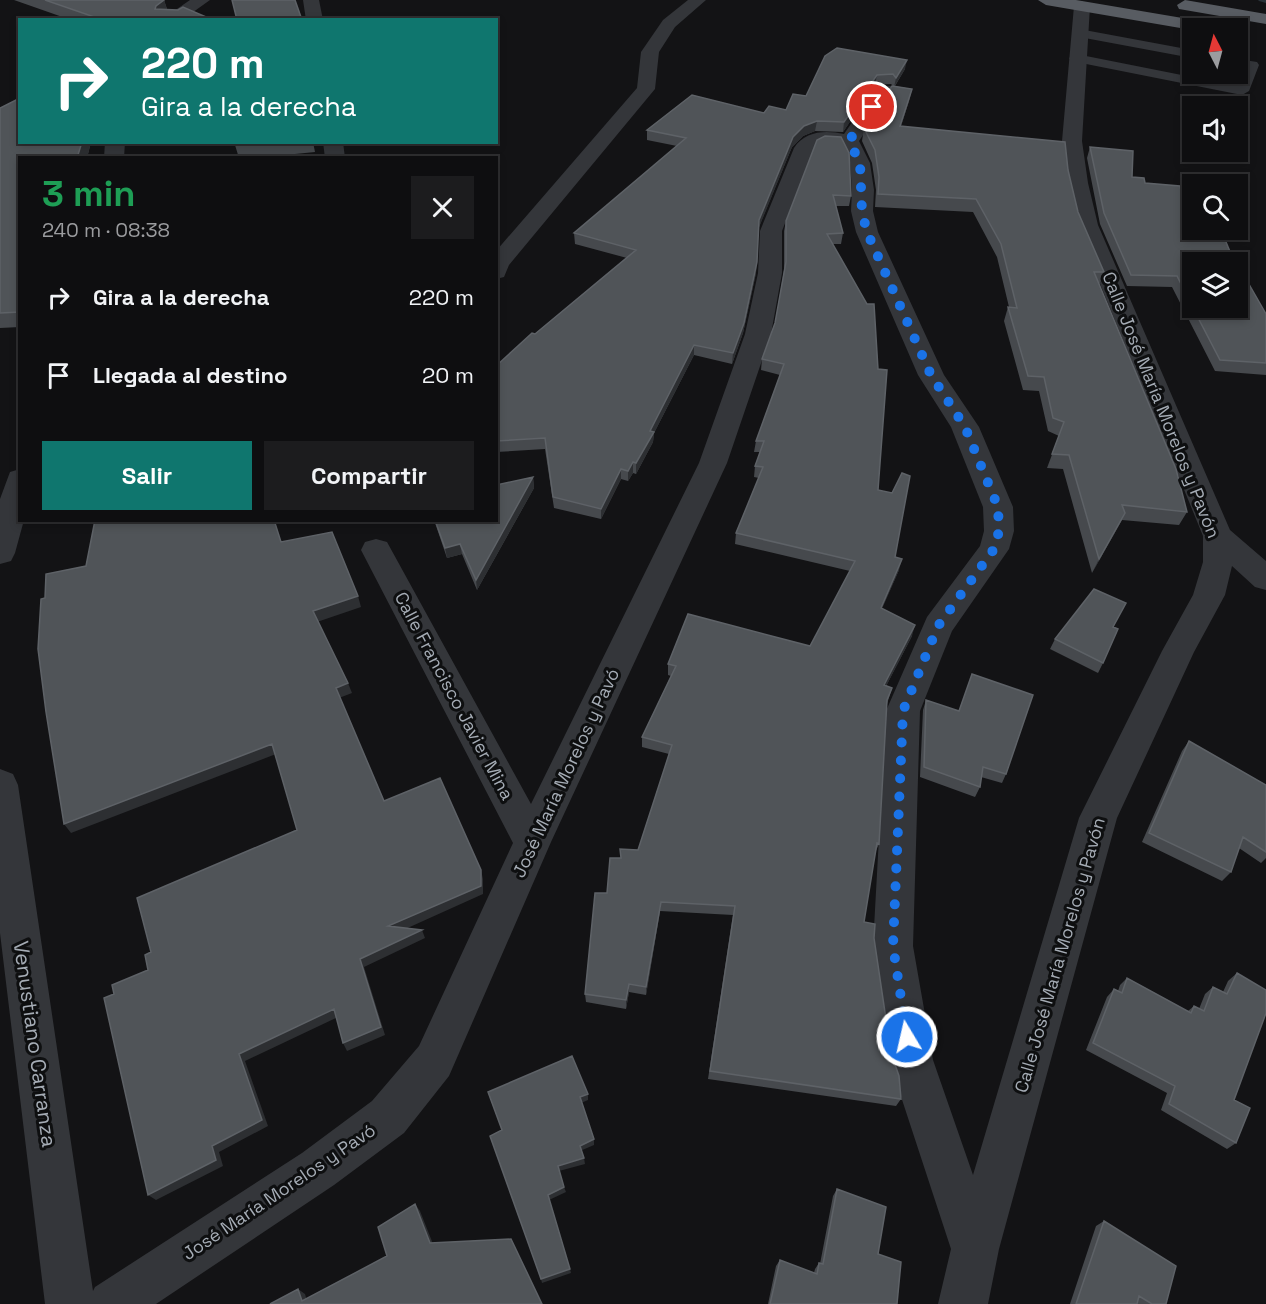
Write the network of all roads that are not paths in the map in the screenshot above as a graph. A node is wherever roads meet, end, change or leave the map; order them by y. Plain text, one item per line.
1 (202, 0) edge
2 (311, 0) edge
3 (698, 0) edge
4 (1046, 0) edge
5 (1167, 2) dead end
6 (172, 18) edge
7 (315, 18) edge
8 (1266, 19) edge
9 (1182, 29) edge
10 (1079, 32) junction
11 (1182, 52) edge
12 (1248, 64) edge
13 (1182, 69) edge
14 (1248, 75) edge
15 (1223, 84) edge
16 (1245, 84) edge
17 (884, 90) dead end
18 (849, 141) junction
19 (498, 264) edge
20 (18, 486) edge
21 (1218, 537) junction
22 (376, 550) dead end
23 (0, 553) edge
24 (1266, 579) edge
25 (0, 785) edge
26 (532, 842) junction
27 (975, 1249) junction
28 (70, 1304) edge
29 (112, 1304) edge
30 (963, 1304) edge

1 - 6 street
2 - 7 street
3 - 19 street
4 - 10 highway
5 - 8 highway
9 - 10 highway
10 - 11 lane
10 - 13 lane
10 - 21 street, Calle José María Morelos y Pavón
12 - 14 lane
15 - 16 lane
17 - 18 street
18 - 26 street, José María Morelos y Pavó
18 - 27 street
20 - 23 street
21 - 24 street
21 - 27 street, Calle José María Morelos y Pavón
22 - 26 street, Calle Francisco Javier Mina
25 - 28 street, Venustiano Carranza
26 - 29 street, José María Morelos y Pavó
27 - 30 street, Calle José María Morelos y Pavón

